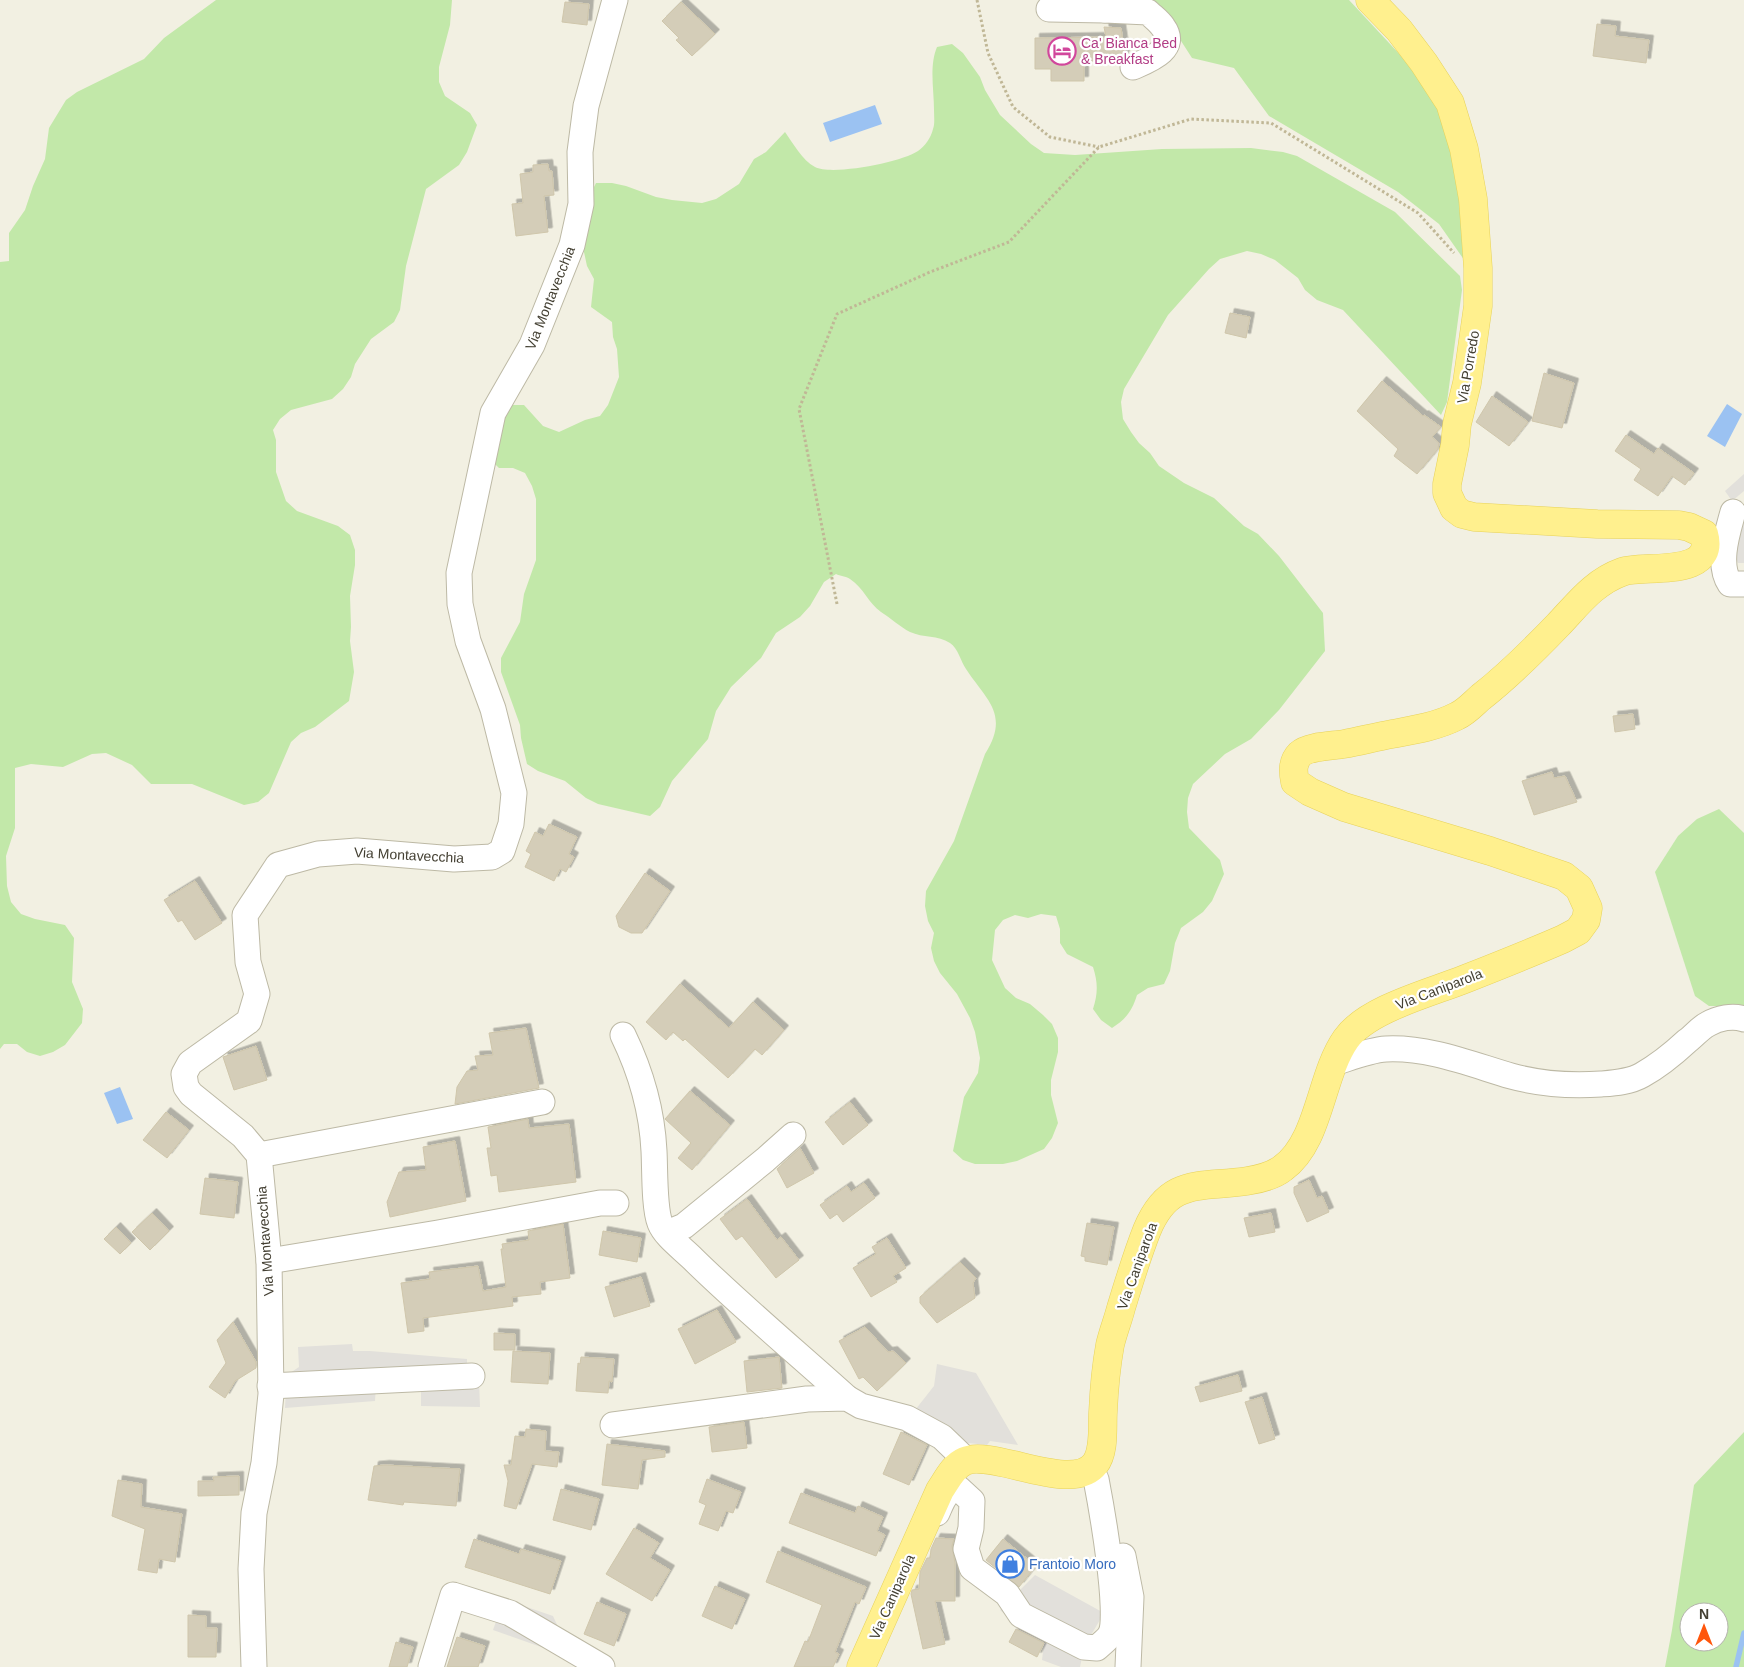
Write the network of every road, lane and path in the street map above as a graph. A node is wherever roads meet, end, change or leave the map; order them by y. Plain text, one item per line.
1 (615, 0) edge
2 (977, 0) edge
3 (1370, 0) edge
4 (1105, 5) edge
5 (1049, 9) dead end
6 (1133, 66) dead end
7 (1100, 147) junction
8 (1478, 280) junction
9 (1739, 507) edge
10 (1704, 534) junction
11 (1744, 584) edge
12 (836, 604) dead end
13 (1744, 1019) edge
14 (623, 1035) dead end
15 (1334, 1063) junction
16 (542, 1102) dead end
17 (793, 1135) dead end
18 (258, 1155) junction
19 (616, 1203) dead end
20 (667, 1233) junction
21 (269, 1260) junction
22 (472, 1376) dead end
23 (270, 1386) junction
24 (847, 1398) junction
25 (613, 1424) dead end
26 (966, 1460) junction
27 (1091, 1468) junction
28 (920, 1536) junction
29 (254, 1667) edge
30 (431, 1667) edge
31 (602, 1667) edge
32 (861, 1667) edge
33 (1128, 1667) edge

1 - 18 street, Via Montavecchia
2 - 7 path
3 - 8 main road, Via Porredo
4 - 5 street
4 - 6 street
7 - 8 path
7 - 12 path
8 - 10 main road, Via Porredo
9 - 10 street
9 - 11 street
10 - 15 main road, Via Caniparola
13 - 15 street
14 - 20 street
15 - 27 main road, Via Caniparola
16 - 18 street
17 - 20 street
18 - 21 street, Via Montavecchia
19 - 21 street
20 - 24 street
21 - 23 street, Via Montavecchia
22 - 23 street
23 - 29 street, Via Montavecchia
24 - 25 street
24 - 26 street
26 - 27 main road
26 - 28 main road, Via Caniparola
27 - 28 street
27 - 33 street
28 - 32 main road, Via Caniparola
30 - 31 street

